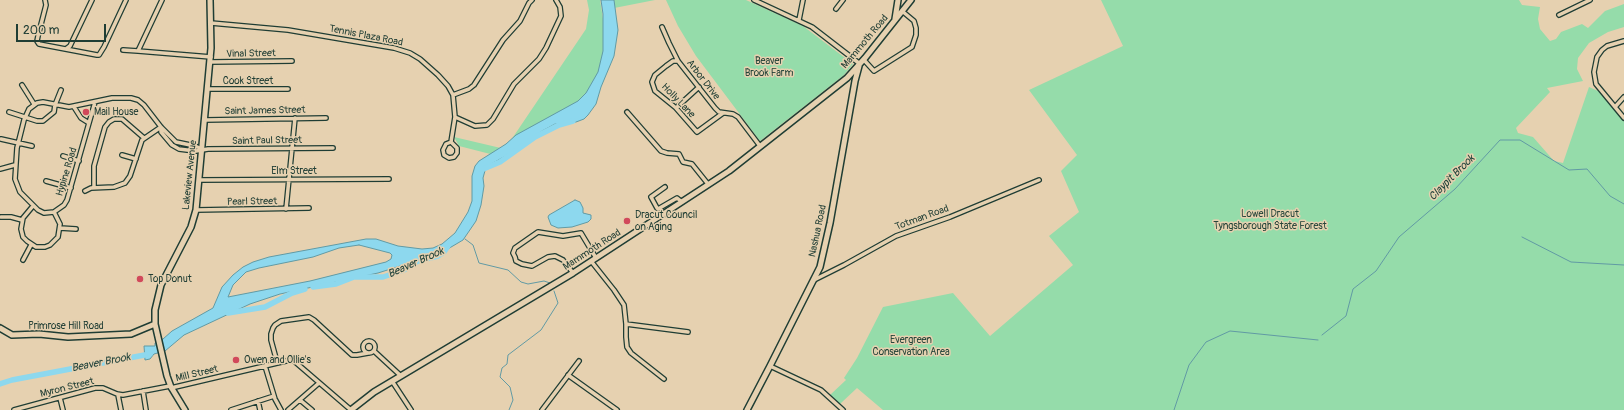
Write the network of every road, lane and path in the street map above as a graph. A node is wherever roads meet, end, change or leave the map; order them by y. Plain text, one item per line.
1 (46, 0) edge
2 (92, 0) edge
3 (126, 0) edge
4 (162, 0) edge
5 (210, 0) edge
6 (532, 0) edge
7 (556, 0) edge
8 (754, 0) edge
9 (803, 0) edge
10 (843, 0) edge
11 (1590, 0) edge
12 (897, 2) edge
13 (909, 2) edge
14 (836, 9) dead end
15 (902, 11) junction
16 (1559, 15) dead end
17 (799, 20) junction
18 (895, 20) junction
19 (211, 23) junction
20 (662, 27) dead end
21 (1624, 41) edge
22 (66, 49) junction
23 (123, 50) dead end
24 (138, 51) junction
25 (210, 59) junction
26 (864, 60) junction
27 (292, 61) dead end
28 (678, 61) junction
29 (860, 64) junction
30 (22, 85) dead end
31 (699, 87) junction
32 (288, 88) dead end
33 (208, 89) junction
34 (61, 90) dead end
35 (453, 95) junction
36 (1624, 97) edge
37 (95, 102) junction
38 (34, 104) junction
39 (55, 105) junction
40 (74, 107) junction
41 (1615, 107) junction
42 (676, 108) junction
43 (9, 112) dead end
44 (627, 112) dead end
45 (723, 113) junction
46 (25, 117) junction
47 (455, 117) junction
48 (295, 118) junction
49 (326, 118) dead end
50 (1624, 118) edge
51 (205, 120) junction
52 (89, 123) junction
53 (161, 127) junction
54 (144, 138) junction
55 (1, 139) dead end
56 (451, 142) junction
57 (18, 143) junction
58 (32, 146) dead end
59 (760, 146) junction
60 (333, 148) dead end
61 (202, 149) junction
62 (292, 149) junction
63 (122, 155) dead end
64 (63, 156) dead end
65 (136, 159) junction
66 (79, 161) junction
67 (15, 164) junction
68 (0, 169) edge
69 (289, 179) junction
70 (388, 179) dead end
71 (199, 180) junction
72 (1039, 180) dead end
73 (46, 182) dead end
74 (708, 184) junction
75 (665, 187) dead end
76 (71, 188) junction
77 (94, 188) junction
78 (85, 191) dead end
79 (682, 202) junction
80 (33, 206) junction
81 (309, 208) dead end
82 (286, 209) junction
83 (196, 210) junction
84 (54, 212) junction
85 (1, 217) edge
86 (22, 220) junction
87 (60, 228) junction
88 (76, 229) dead end
89 (31, 245) junction
90 (596, 258) junction
91 (23, 260) dead end
92 (591, 261) junction
93 (573, 273) junction
94 (814, 280) junction
95 (155, 324) junction
96 (626, 324) junction
97 (0, 329) edge
98 (688, 332) dead end
99 (374, 351) junction
100 (368, 352) junction
101 (578, 361) dead end
102 (278, 362) junction
103 (265, 366) junction
104 (770, 366) junction
105 (568, 375) junction
106 (401, 376) junction
107 (664, 379) dead end
108 (392, 381) junction
109 (319, 383) junction
110 (171, 387) junction
111 (143, 391) junction
112 (118, 395) junction
113 (274, 396) junction
114 (60, 398) junction
115 (300, 400) junction
116 (258, 401) junction
117 (14, 410) edge
118 (63, 410) edge
119 (121, 410) edge
120 (146, 410) edge
121 (185, 410) edge
122 (231, 410) edge
123 (260, 410) edge
124 (281, 410) edge
125 (288, 410) edge
126 (312, 410) edge
127 (351, 410) edge
128 (411, 410) edge
129 (542, 410) edge
130 (617, 410) edge
131 (747, 410) edge
132 (843, 410) edge

1 - 22 street
2 - 22 street
3 - 22 street
4 - 24 street
5 - 19 main road, Lakeview Avenue
6 - 35 street
7 - 47 street
8 - 17 street
9 - 17 street
10 - 14 street
11 - 16 street
12 - 13 main road
12 - 18 main road
13 - 15 main road, Mammoth Road
15 - 18 main road, Mammoth Road
15 - 26 street
17 - 29 street
18 - 26 main road, Mammoth Road
19 - 25 main road, Lakeview Avenue
19 - 35 street, Tennis Plaza Road
20 - 28 street, Arbor Drive
21 - 41 street
23 - 24 street, Vinal Street
24 - 25 street, Vinal Street
25 - 27 street, Vinal Street
25 - 33 main road, Lakeview Avenue
26 - 29 main road, Mammoth Road
28 - 31 street, Arbor Drive
28 - 42 street, Holly Lane
29 - 59 main road, Mammoth Road
29 - 94 main road, Nashua Road
30 - 38 street
31 - 42 street
31 - 45 street, Arbor Drive
32 - 33 street, Cook Street
33 - 51 main road, Lakeview Avenue
34 - 39 street
35 - 47 street
36 - 41 street
37 - 40 street
37 - 52 street, Hypine Road
37 - 53 street
38 - 39 street
38 - 46 street
39 - 40 street
39 - 46 street
40 - 52 street
41 - 50 street
42 - 45 street, Holly Lane
43 - 46 street
44 - 74 street
45 - 59 street, Arbor Drive
46 - 57 street
47 - 56 street
48 - 49 street, Saint James Street
48 - 51 street, Saint James Street
48 - 62 street
51 - 61 main road, Lakeview Avenue
52 - 66 street, Hypine Road
53 - 54 street
53 - 61 street
54 - 65 street
54 - 77 street
55 - 57 street
56 - 56 street
57 - 58 street
57 - 67 street
59 - 74 main road, Mammoth Road
60 - 62 street, Saint Paul Street
61 - 62 street, Saint Paul Street
61 - 71 main road, Lakeview Avenue
62 - 69 street
63 - 65 street
64 - 66 street
65 - 77 street
66 - 76 street, Hypine Road
67 - 68 street
67 - 80 street
69 - 70 street, Elm Street
69 - 71 street, Elm Street
69 - 82 street
71 - 83 main road, Lakeview Avenue
72 - 94 street, Totman Road
73 - 76 street
74 - 79 main road, Mammoth Road
75 - 79 street
76 - 84 street, Hypine Road
77 - 78 street
79 - 90 main road, Mammoth Road
80 - 84 street
80 - 86 street
81 - 82 street, Pearl Street
82 - 83 street, Pearl Street
83 - 95 main road, Lakeview Avenue
84 - 87 street
85 - 86 street
86 - 89 street
87 - 88 street
87 - 89 street
89 - 91 street
90 - 92 main road, Mammoth Road
90 - 93 street
92 - 93 main road, Mammoth Road
92 - 96 street
93 - 106 main road, Mammoth Road
94 - 104 main road, Nashua Road
95 - 97 main road, Primrose Hill Road
95 - 110 main road, Lakeview Avenue
96 - 98 street
96 - 107 street
99 - 100 street
99 - 100 street
99 - 106 street
100 - 102 street
101 - 105 street
102 - 103 street, Mill Street
102 - 109 street, Mill Street
103 - 110 street, Mill Street
103 - 113 street
104 - 131 main road, Nashua Road
104 - 132 street
105 - 129 street
105 - 130 street
106 - 108 main road, Mammoth Road
108 - 127 main road, Mammoth Road
108 - 128 street
109 - 115 street
109 - 127 street, Mill Street
110 - 111 street, Myron Street
110 - 121 main road, Lakeview Avenue
111 - 112 street, Myron Street
111 - 120 street
112 - 114 street, Myron Street
112 - 119 street
113 - 116 street
113 - 124 street
114 - 117 street, Myron Street
114 - 118 street
115 - 125 street
115 - 126 street
116 - 122 street
116 - 123 street

